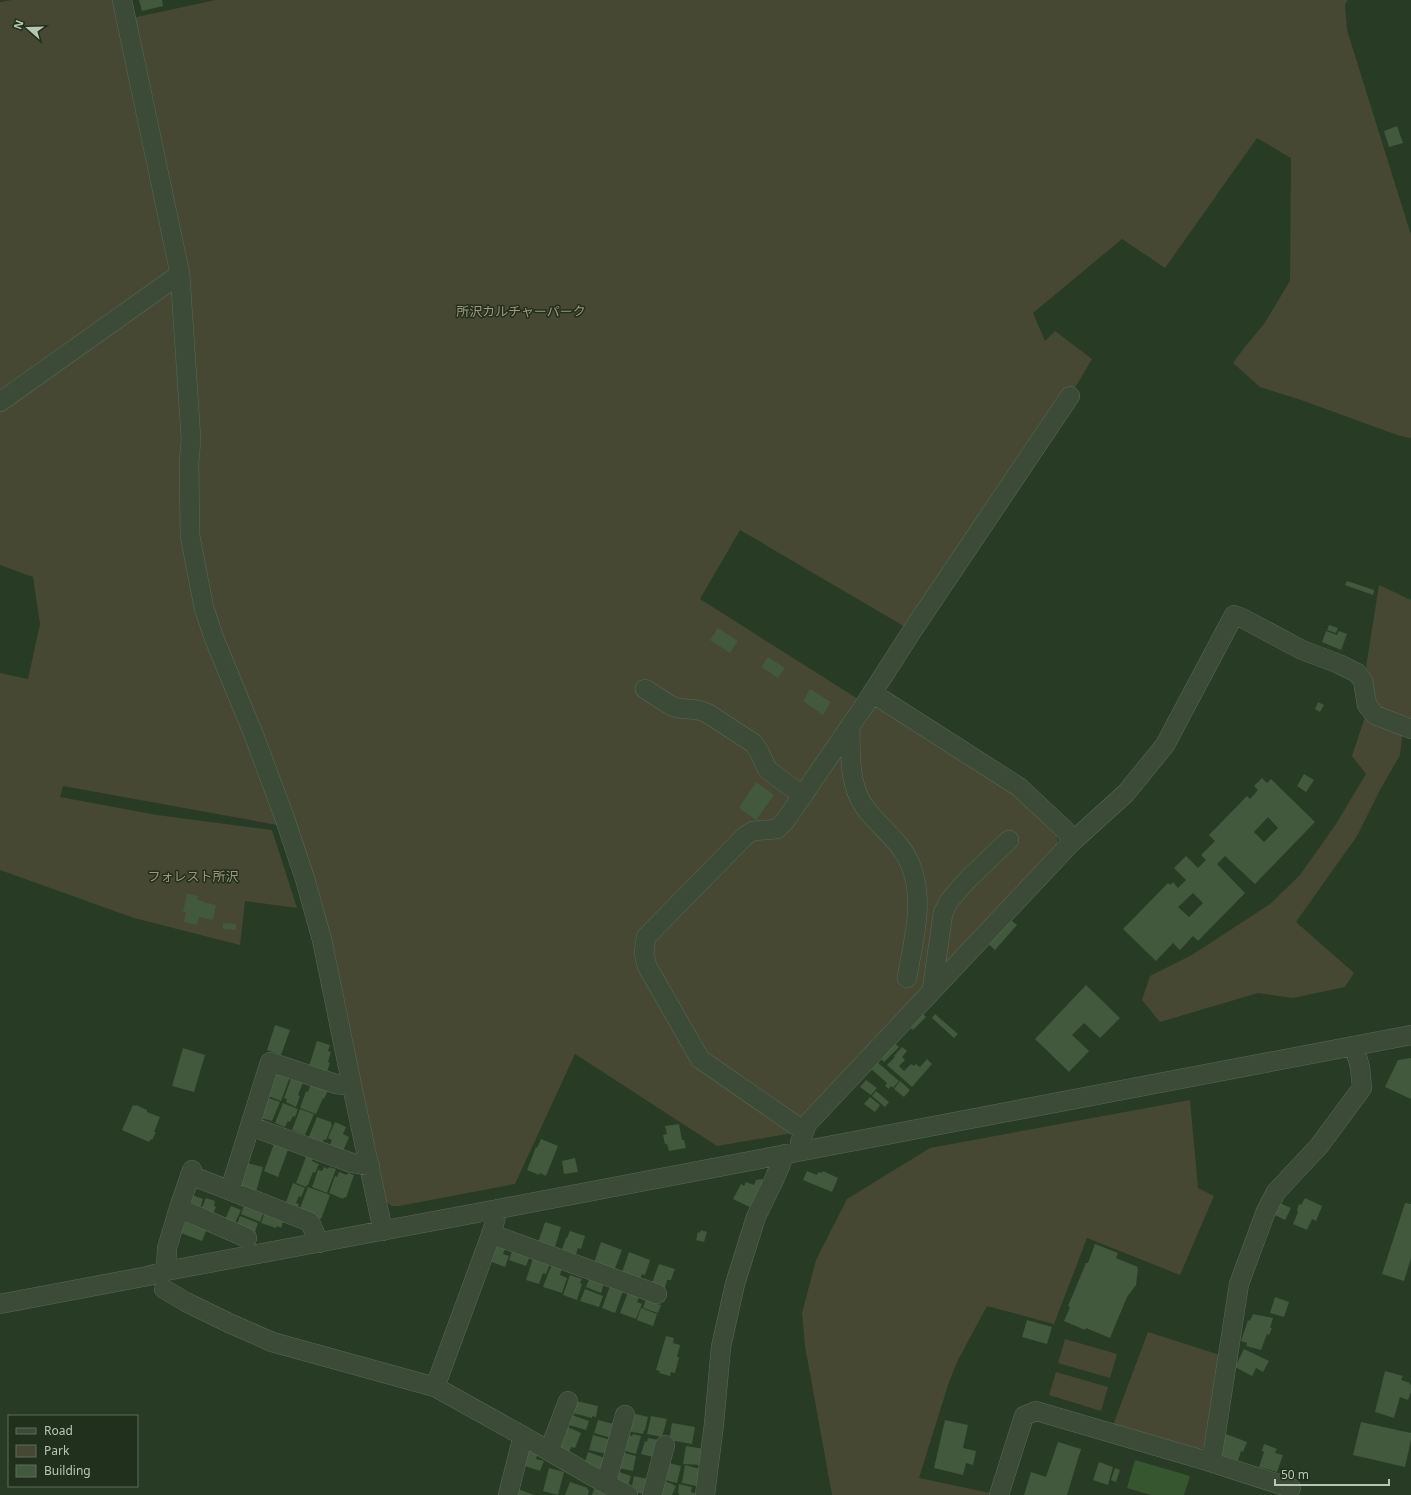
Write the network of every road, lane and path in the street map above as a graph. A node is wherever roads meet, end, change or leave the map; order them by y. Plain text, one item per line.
1 (122, 0) edge
2 (180, 274) junction
3 (1070, 396) dead end
4 (0, 402) edge
5 (646, 689) dead end
6 (872, 693) junction
7 (850, 726) junction
8 (1411, 729) edge
9 (803, 796) junction
10 (1008, 840) dead end
11 (1072, 842) junction
12 (907, 978) dead end
13 (932, 990) junction
14 (1411, 1035) edge
15 (1354, 1046) junction
16 (352, 1086) junction
17 (250, 1126) junction
18 (804, 1131) junction
19 (791, 1153) junction
20 (370, 1166) junction
21 (230, 1190) junction
22 (178, 1208) junction
23 (498, 1209) junction
24 (383, 1231) junction
25 (491, 1234) junction
26 (247, 1238) dead end
27 (319, 1243) junction
28 (165, 1280) junction
29 (657, 1294) dead end
30 (0, 1304) edge
31 (435, 1388) junction
32 (568, 1401) dead end
33 (625, 1415) dead end
34 (523, 1436) junction
35 (665, 1445) dead end
36 (549, 1451) junction
37 (1207, 1461) junction
38 (606, 1484) junction
39 (1291, 1488) dead end
40 (508, 1495) edge
41 (628, 1495) edge
42 (652, 1495) edge
43 (705, 1495) edge
44 (999, 1495) edge

1 - 2 street
2 - 4 street
2 - 16 street
3 - 6 street
5 - 9 street
6 - 7 street
6 - 11 street
7 - 9 street
7 - 12 street
8 - 11 street
9 - 18 street
10 - 13 street
11 - 13 street
13 - 18 street
14 - 15 street
15 - 19 street
15 - 37 street
16 - 17 street
16 - 20 street
17 - 20 street
17 - 21 street
18 - 19 street
19 - 23 street
19 - 43 street
20 - 24 street
21 - 22 street
21 - 27 street
22 - 26 street
22 - 28 street
23 - 24 street
23 - 25 street
24 - 27 street
25 - 29 street
25 - 31 street
27 - 28 street
28 - 30 street
28 - 31 street
31 - 34 street
32 - 36 street
33 - 38 street
34 - 36 street
34 - 40 street
35 - 42 street
36 - 38 street
37 - 39 street
37 - 44 street
38 - 41 street

